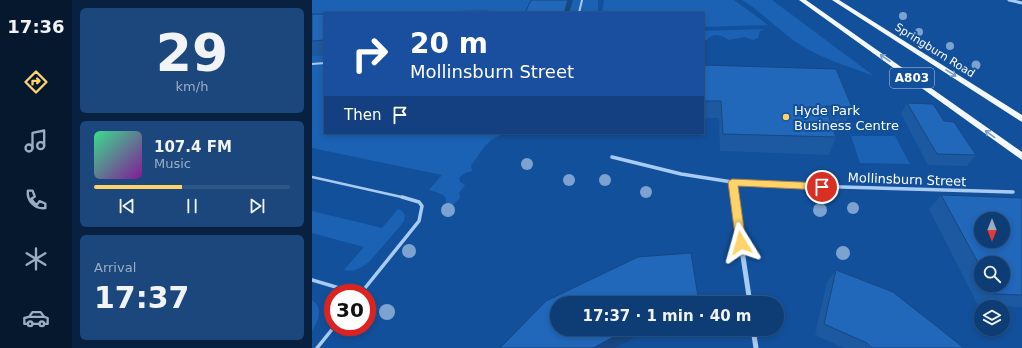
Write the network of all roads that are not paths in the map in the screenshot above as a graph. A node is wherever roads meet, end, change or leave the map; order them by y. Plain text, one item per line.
1 (582, 0) edge
2 (802, 0) edge
3 (835, 0) edge
4 (1009, 0) edge
5 (1022, 3) edge
6 (579, 12) edge
7 (324, 63) edge
8 (312, 64) edge
9 (1022, 119) edge
10 (612, 157) dead end
11 (1022, 157) edge
12 (312, 176) edge
13 (732, 182) junction
14 (1013, 192) dead end
15 (312, 280) edge
16 (326, 284) edge
17 (369, 284) edge
18 (749, 296) edge
19 (327, 336) edge
20 (754, 336) edge
21 (317, 348) edge
22 (756, 348) edge

1 - 6 lane
11 -> 2 main road, A803
3 -> 9 main road, Springburn Road / A803
4 - 5 street
7 - 8 lane
10 - 13 street, Mollinsburn Street
12 - 17 lane
13 - 14 street, Mollinsburn Street
13 - 18 street
15 - 16 lane
19 - 21 lane
20 - 22 street

